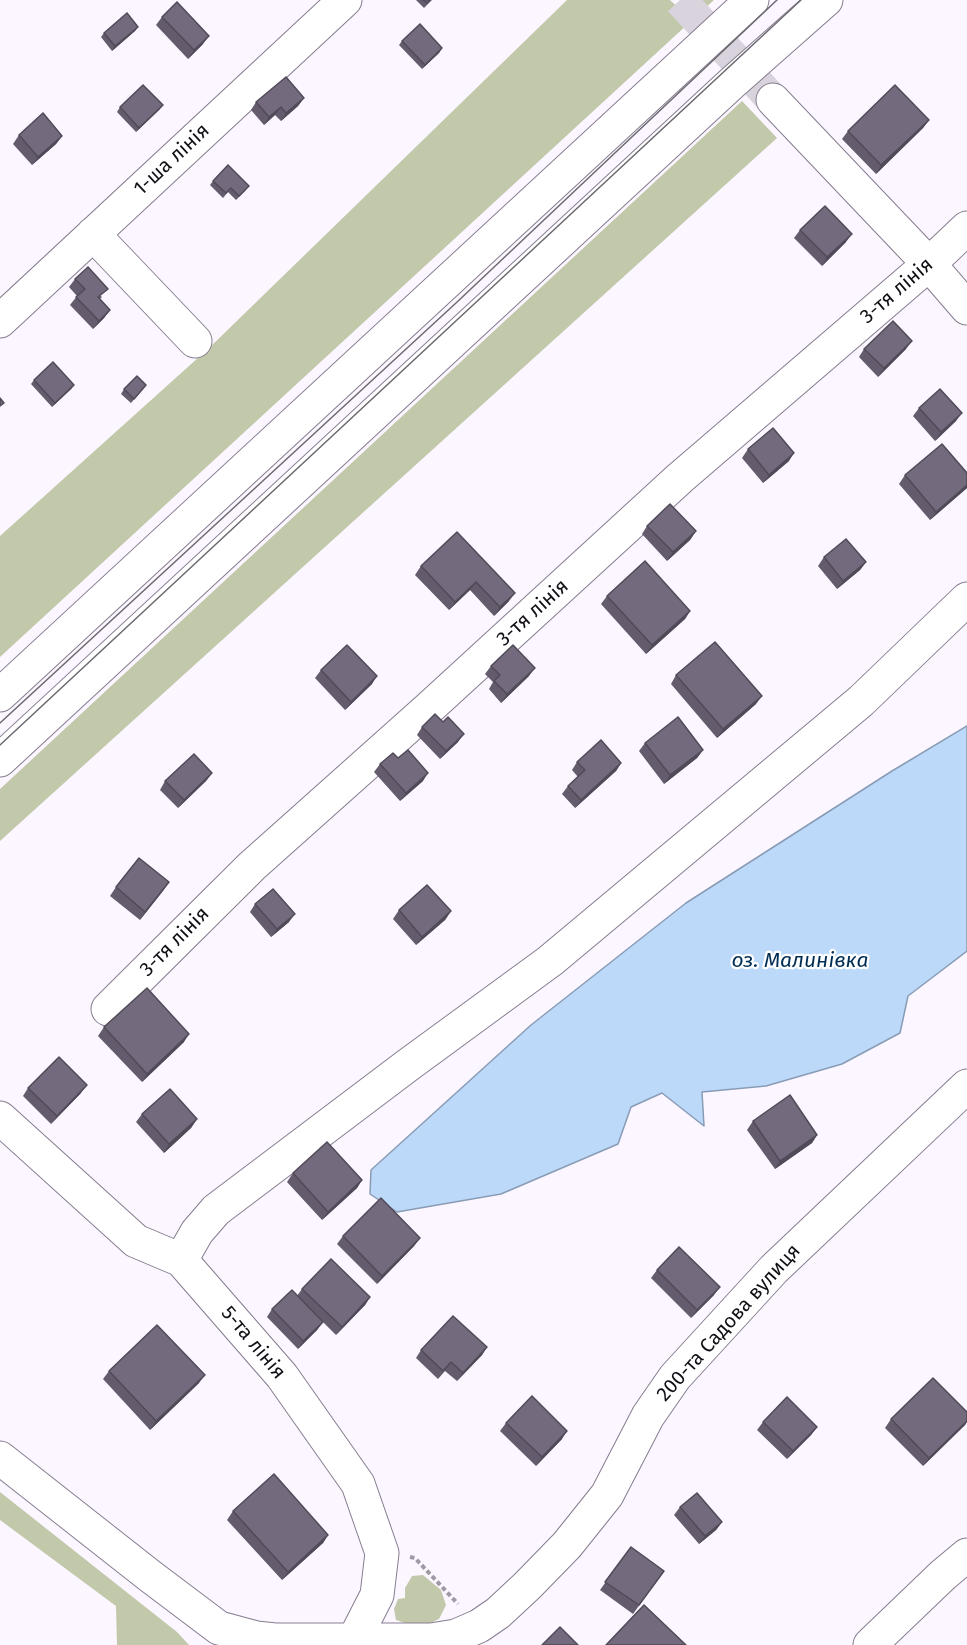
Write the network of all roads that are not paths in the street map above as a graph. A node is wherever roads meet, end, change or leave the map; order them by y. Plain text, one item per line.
1 (345, 0) edge
2 (752, 0) edge
3 (826, 0) edge
4 (773, 100) tunnel mouth
5 (967, 228) edge
6 (93, 234) junction
7 (929, 264) junction
8 (967, 308) edge
9 (0, 321) edge
10 (195, 341) dead end
11 (967, 600) edge
12 (0, 695) edge
13 (0, 760) edge
14 (108, 1009) dead end
15 (967, 1086) edge
16 (0, 1118) edge
17 (182, 1260) junction
18 (0, 1458) edge
19 (967, 1555) edge
20 (354, 1640) junction
21 (399, 1643) edge
22 (870, 1645) edge

1 - 6 street, 1-ша лінія
2 - 12 street
3 - 13 street
4 - 7 street
5 - 7 street, 3-тя лінія
6 - 9 street, 1-ша лінія
6 - 10 street
7 - 8 street
7 - 14 street, 3-тя лінія
11 - 17 street
15 - 21 street, 200-та Садова вулиця
16 - 17 street, 5-та лінія
17 - 20 street, 5-та лінія
18 - 20 street, 200-та Садова вулиця
19 - 22 street
20 - 21 street, 200-та Садова вулиця

